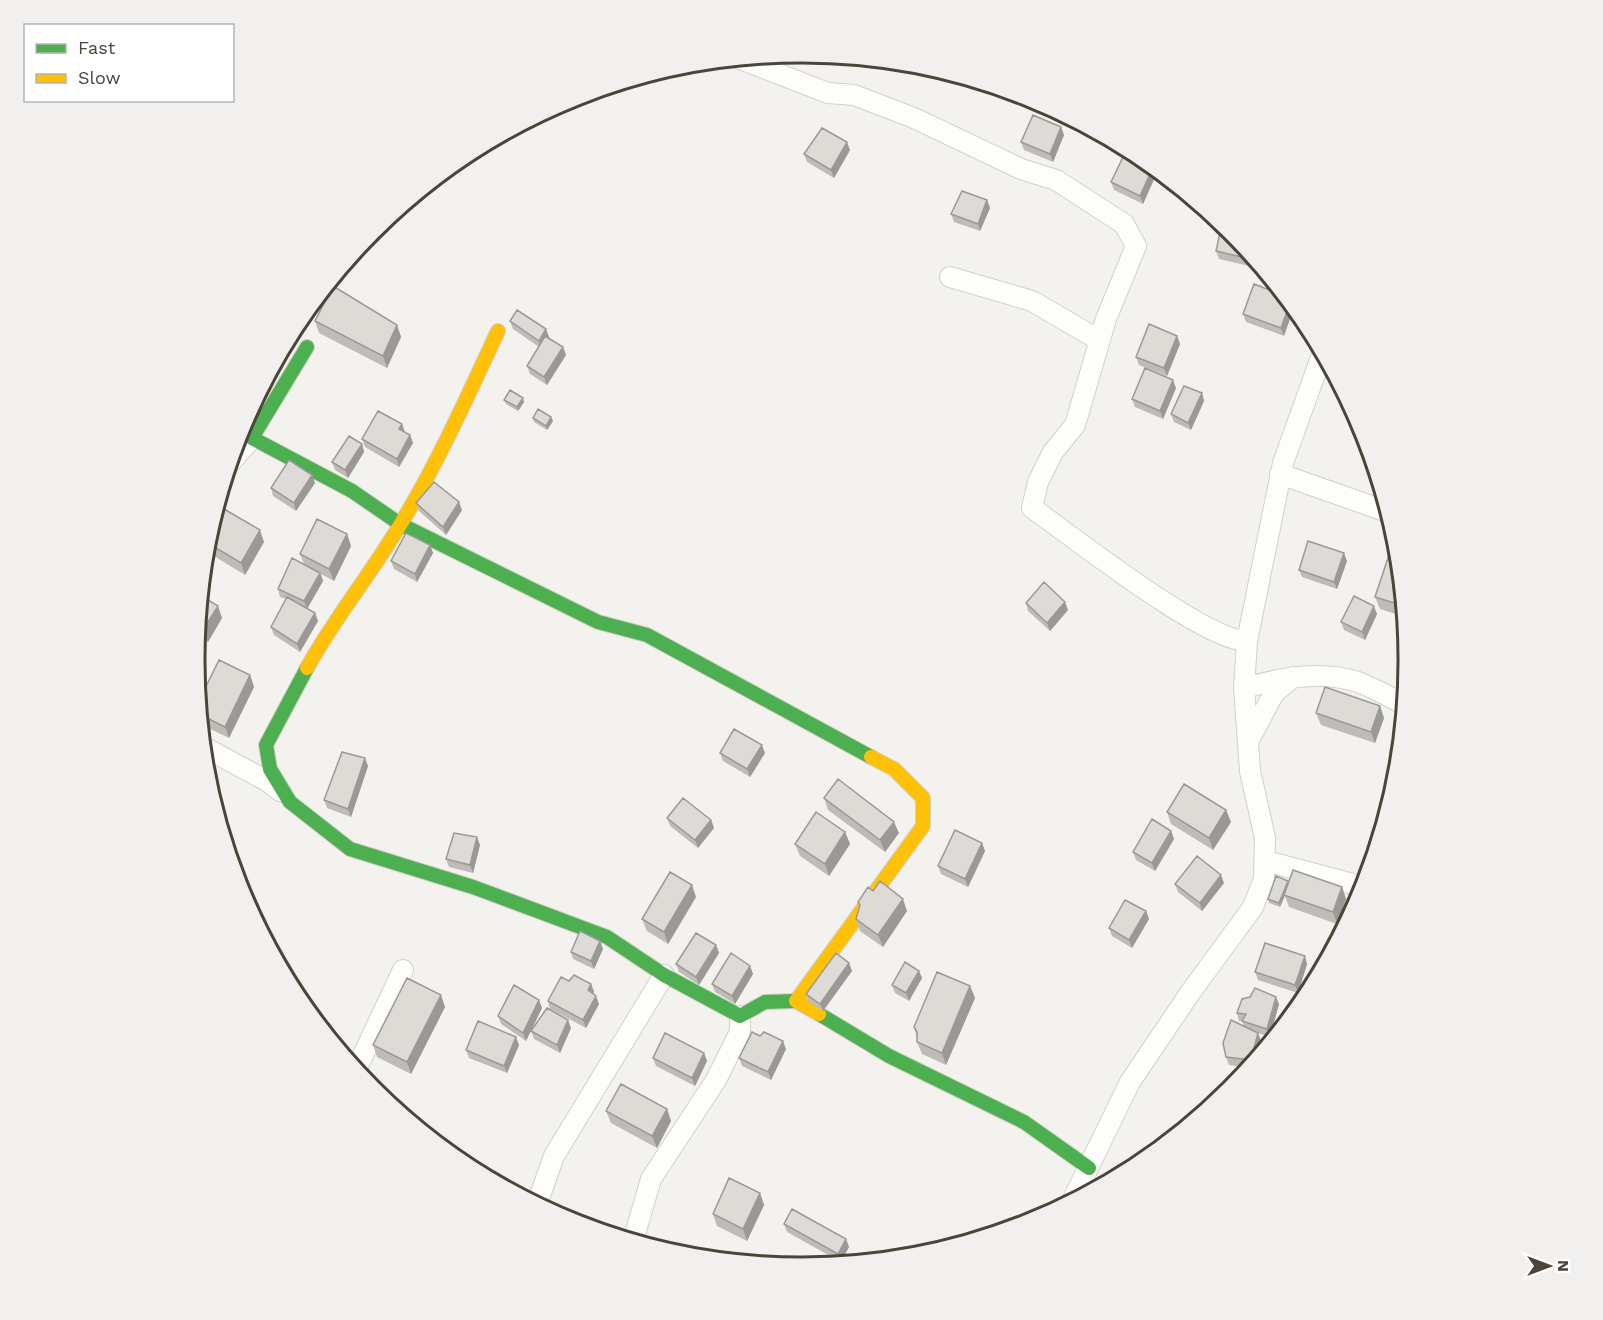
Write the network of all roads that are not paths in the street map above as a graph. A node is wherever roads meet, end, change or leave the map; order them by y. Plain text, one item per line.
1 (757, 65) edge
2 (950, 277) dead end
3 (498, 331) dead end
4 (1100, 340) junction
5 (307, 347) dead end
6 (1319, 362) edge
7 (256, 418) edge
8 (250, 433) edge
9 (1280, 474) junction
10 (1379, 509) edge
11 (400, 524) junction
12 (1247, 641) junction
13 (1293, 677) junction
14 (1244, 688) junction
15 (1397, 701) edge
16 (1249, 741) junction
17 (212, 751) edge
18 (286, 796) junction
19 (1266, 861) junction
20 (1354, 884) edge
21 (403, 970) dead end
22 (664, 975) junction
23 (796, 1001) junction
24 (740, 1016) junction
25 (360, 1062) edge
26 (1089, 1168) junction
27 (1078, 1189) edge
28 (540, 1196) edge
29 (635, 1233) edge

1 - 4 street
2 - 4 street
3 - 11 street
4 - 12 street
5 - 7 street
6 - 9 street
8 - 11 street
9 - 10 street
9 - 12 street
11 - 18 street
11 - 23 street
12 - 14 street
13 - 14 street
13 - 15 street
13 - 16 street
14 - 16 street
16 - 19 street
17 - 18 street
18 - 22 street
19 - 20 street
19 - 26 street
21 - 25 street
22 - 24 street
22 - 28 street
23 - 24 street
23 - 26 street
24 - 29 street
26 - 27 street

